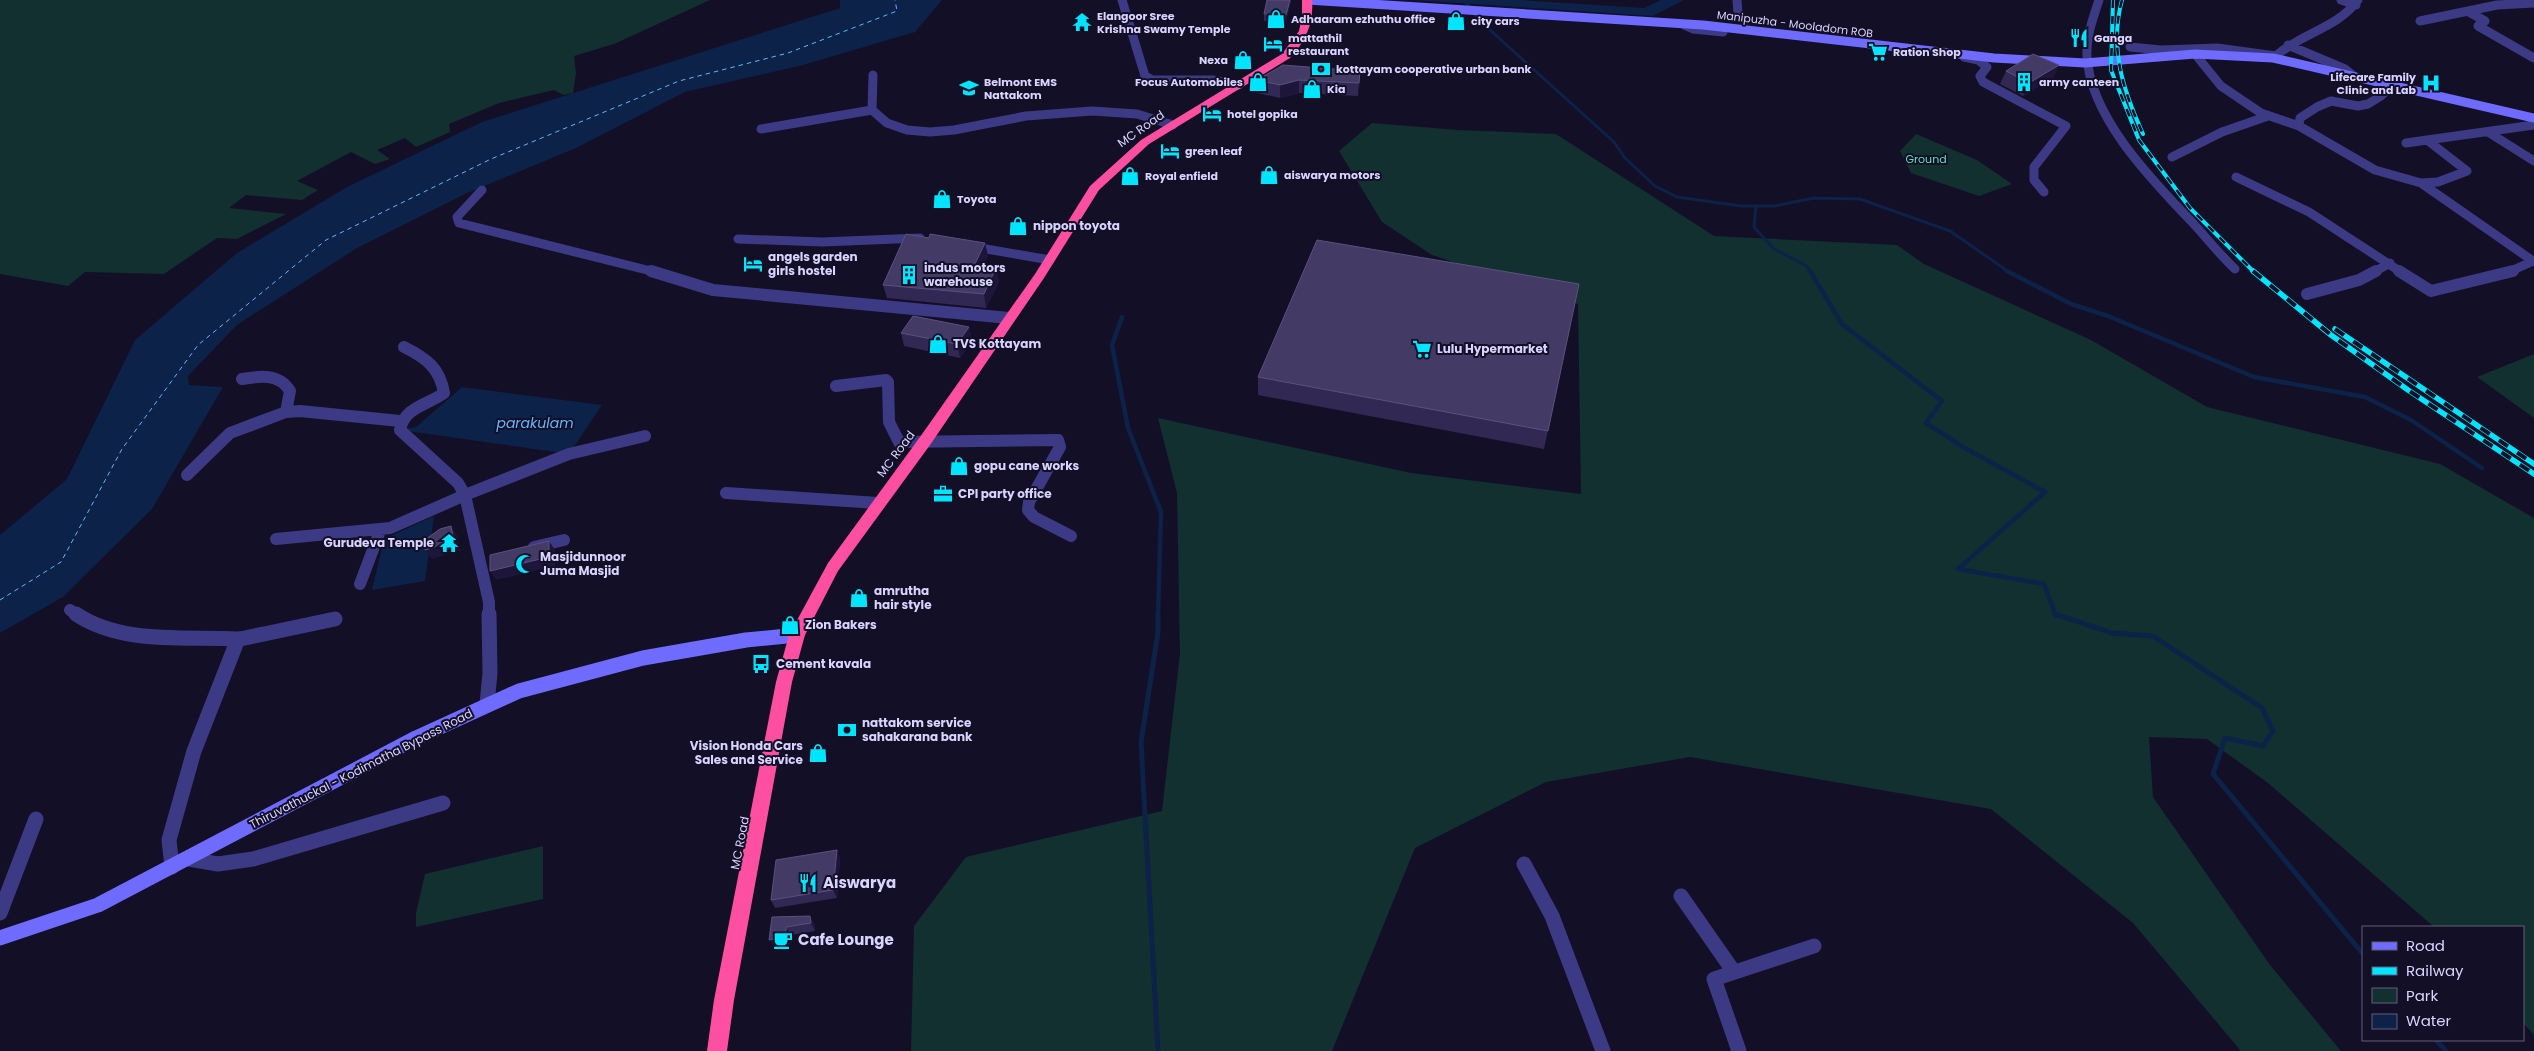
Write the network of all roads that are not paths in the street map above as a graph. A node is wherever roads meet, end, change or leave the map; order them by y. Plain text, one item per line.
1 (1122, 0) edge
2 (1307, 0) edge
3 (1503, 0) edge
4 (1737, 0) edge
5 (2099, 0) edge
6 (2341, 0) edge
7 (2357, 2) edge
8 (2534, 3) edge
9 (1504, 11) junction
10 (2469, 12) junction
11 (1738, 14) dead end
12 (2420, 21) dead end
13 (1682, 24) junction
14 (2288, 45) junction
15 (2130, 47) dead end
16 (2534, 48) edge
17 (2520, 51) junction
18 (2195, 54) junction
19 (2275, 57) junction
20 (2534, 58) edge
21 (873, 75) dead end
22 (2355, 77) junction
23 (1239, 85) junction
24 (2391, 86) junction
25 (872, 110) junction
26 (2268, 116) junction
27 (2534, 118) edge
28 (1173, 125) junction
29 (2534, 125) edge
30 (2299, 126) junction
31 (761, 129) dead end
32 (2488, 132) junction
33 (2427, 140) junction
34 (2406, 143) dead end
35 (2172, 157) dead end
36 (2534, 161) edge
37 (2236, 177) dead end
38 (2421, 183) junction
39 (482, 190) dead end
40 (2044, 192) dead end
41 (738, 239) dead end
42 (934, 240) edge
43 (961, 245) edge
44 (1050, 260) junction
45 (2390, 263) junction
46 (2235, 269) dead end
47 (2307, 294) dead end
48 (1009, 318) junction
49 (404, 347) dead end
50 (242, 379) dead end
51 (836, 386) dead end
52 (286, 412) junction
53 (400, 421) junction
54 (645, 436) dead end
55 (924, 441) junction
56 (187, 475) dead end
57 (726, 493) dead end
58 (465, 495) junction
59 (878, 503) junction
60 (380, 531) junction
61 (1071, 536) dead end
62 (276, 540) dead end
63 (564, 540) dead end
64 (521, 550) edge
65 (496, 556) edge
66 (481, 560) junction
67 (360, 584) dead end
68 (70, 610) dead end
69 (335, 619) dead end
70 (797, 635) junction
71 (238, 640) junction
72 (487, 704) junction
73 (444, 803) dead end
74 (36, 819) dead end
75 (190, 859) junction
76 (1524, 864) dead end
77 (172, 867) junction
78 (1682, 896) dead end
79 (0, 913) edge
80 (0, 938) edge
81 (1814, 946) dead end
82 (1734, 972) junction
83 (717, 1051) edge
84 (1603, 1051) edge
85 (1739, 1051) edge

1 - 23 street
2 - 9 main road, Manipuzha - Mooladom ROB
2 - 23 highway, MC Road
3 - 9 main road
4 - 11 street
5 - 46 street
6 - 7 street
7 - 14 street
8 - 10 street
9 - 13 main road, Manipuzha - Mooladom ROB
10 - 12 street
10 - 17 street
13 - 18 main road, Manipuzha - Mooladom ROB
13 - 40 street
14 - 19 street
14 - 22 street
15 - 19 street
16 - 17 street
17 - 20 street
18 - 19 main road, Manipuzha - Mooladom ROB
18 - 26 street
19 - 22 main road, Manipuzha - Mooladom ROB
21 - 25 street
22 - 24 main road, Manipuzha - Mooladom ROB
23 - 28 highway, MC Road
24 - 27 main road, Manipuzha - Mooladom ROB
24 - 30 street
25 - 28 street
25 - 31 street
26 - 30 street
26 - 35 street
28 - 44 highway, MC Road
29 - 32 street
30 - 38 street
32 - 33 street
32 - 36 street
33 - 34 street
33 - 38 street
37 - 45 street
38 - 45 street
39 - 48 street
41 - 42 street
43 - 44 street
44 - 48 highway, MC Road
45 - 47 street
48 - 55 highway, MC Road
49 - 53 street
50 - 52 street
51 - 55 street
52 - 53 street
52 - 56 street
53 - 58 street
54 - 58 street
55 - 59 highway, MC Road
55 - 61 street
57 - 59 street
58 - 60 street
58 - 66 street
59 - 70 highway, MC Road
60 - 62 street
60 - 67 street
63 - 64 street
65 - 66 street
66 - 72 street
68 - 71 street
69 - 71 street
70 - 72 main road, Thiruvathuckal - Kodimatha Bypass Road
70 - 83 highway, MC Road
71 - 77 street
72 - 75 main road, Thiruvathuckal - Kodimatha Bypass Road
73 - 75 street
74 - 79 street
75 - 77 main road, Thiruvathuckal - Kodimatha Bypass Road
76 - 84 street
77 - 80 main road, Thiruvathuckal - Kodimatha Bypass Road
78 - 82 street
81 - 82 street
82 - 85 street

